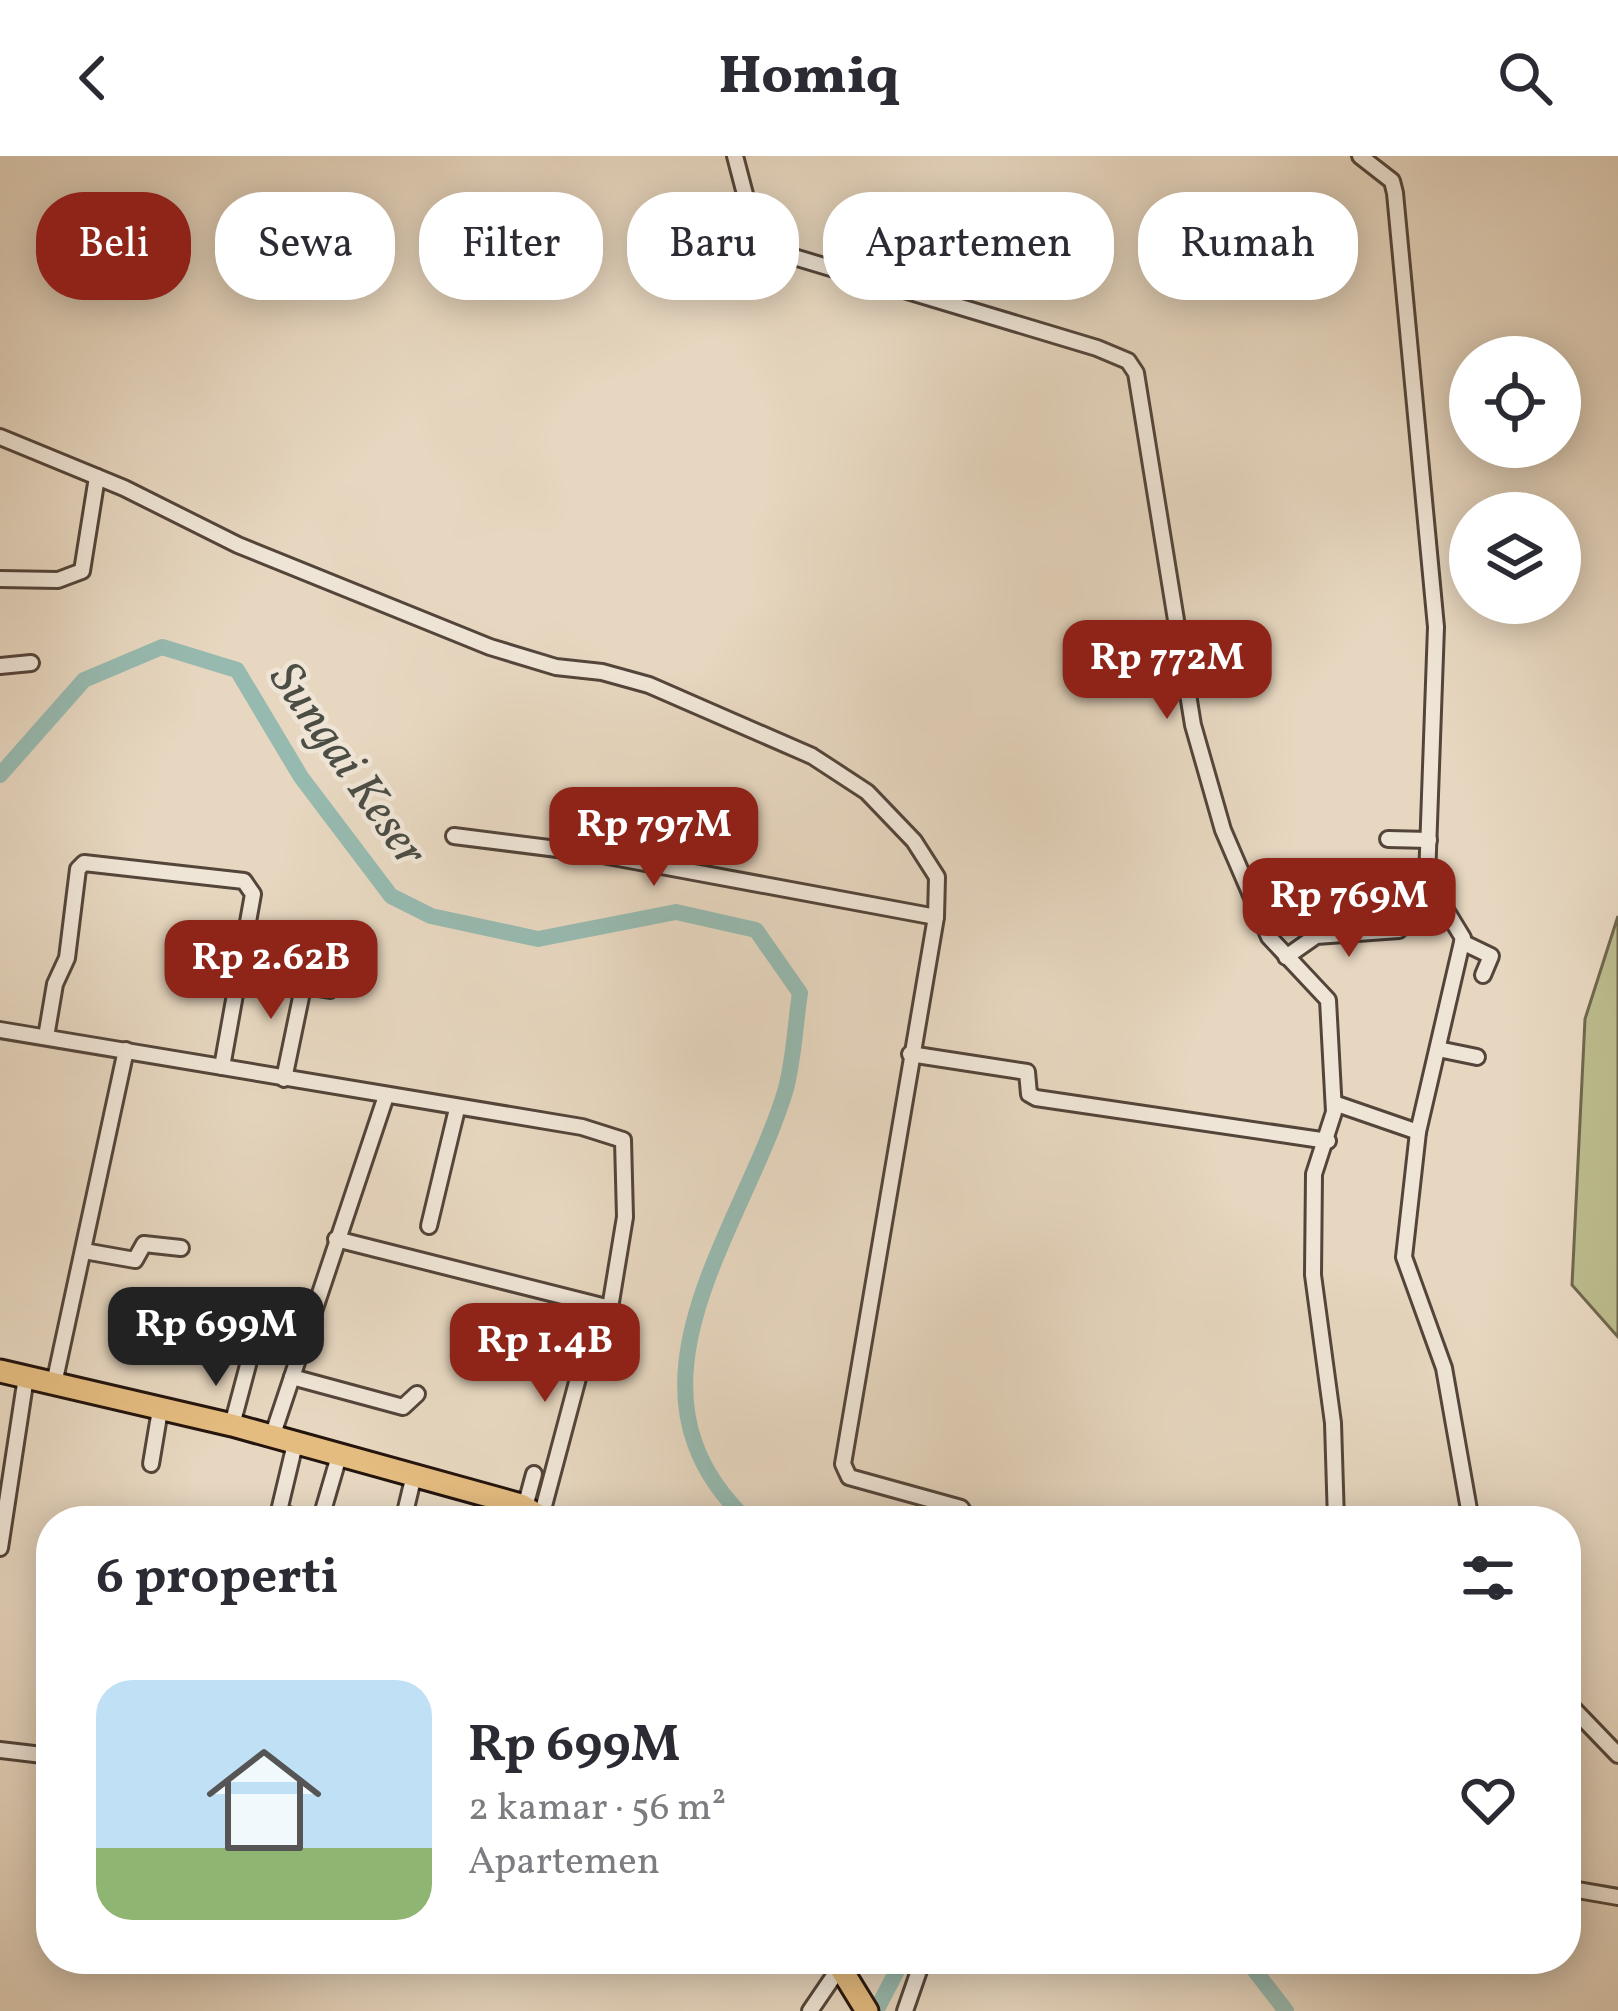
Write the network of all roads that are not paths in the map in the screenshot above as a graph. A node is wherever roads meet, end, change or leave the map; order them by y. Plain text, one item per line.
1 (735, 156) edge
2 (1360, 156) edge
3 (0, 437) edge
4 (97, 477) junction
5 (0, 578) edge
6 (31, 663) dead end
7 (0, 666) edge
8 (454, 836) dead end
9 (1388, 839) dead end
10 (1429, 840) junction
11 (936, 917) junction
12 (1400, 930) dead end
13 (1462, 943) junction
14 (1286, 957) junction
15 (238, 975) junction
16 (1483, 975) dead end
17 (305, 979) junction
18 (330, 990) dead end
19 (0, 1030) edge
20 (46, 1037) junction
21 (1438, 1049) junction
22 (126, 1050) junction
23 (910, 1054) junction
24 (1477, 1057) dead end
25 (222, 1067) junction
26 (284, 1079) junction
27 (386, 1096) junction
28 (1334, 1102) junction
29 (457, 1109) junction
30 (1416, 1131) junction
31 (1325, 1140) junction
32 (429, 1226) dead end
33 (336, 1239) junction
34 (181, 1248) dead end
35 (84, 1251) junction
36 (597, 1307) junction
37 (248, 1365) dead end
38 (0, 1370) edge
39 (26, 1377) junction
40 (292, 1377) junction
41 (54, 1384) junction
42 (418, 1394) dead end
43 (160, 1409) junction
44 (232, 1425) junction
45 (272, 1437) junction
46 (295, 1444) junction
47 (339, 1456) junction
48 (152, 1464) dead end
49 (534, 1474) dead end
50 (414, 1475) junction
51 (280, 1506) edge
52 (324, 1506) edge
53 (407, 1506) edge
54 (510, 1506) edge
55 (537, 1506) edge
56 (541, 1506) edge
57 (953, 1506) edge
58 (1336, 1506) edge
59 (1469, 1506) edge
60 (0, 1548) edge
61 (1581, 1717) edge
62 (0, 1750) edge
63 (36, 1754) edge
64 (1618, 1755) edge
65 (1581, 1891) edge
66 (1618, 1897) edge
67 (837, 1974) edge
68 (845, 1974) edge
69 (918, 1974) edge
70 (810, 2011) edge
71 (867, 2011) edge
72 (905, 2011) edge

1 - 14 street
2 - 10 street
3 - 4 street
4 - 5 street
4 - 11 street
6 - 7 street
8 - 11 street
9 - 10 street
10 - 13 street
11 - 23 street
12 - 14 street
13 - 16 street
13 - 21 street
14 - 28 street
15 - 17 street
15 - 20 street
15 - 25 street
17 - 18 street
17 - 26 street
19 - 20 street
20 - 22 street
21 - 24 street
21 - 30 street
22 - 25 street
22 - 35 street
23 - 31 street
23 - 57 street
25 - 26 street
26 - 27 street
27 - 29 street
27 - 33 street
28 - 30 street
28 - 31 street
29 - 32 street
29 - 36 street
30 - 59 street
31 - 58 street
33 - 36 street
33 - 40 street
34 - 35 street
35 - 41 street
36 - 56 street
37 - 44 street
38 - 39 highway
39 - 41 highway
39 - 60 street
40 - 42 street
40 - 45 street
41 - 43 highway
43 - 44 highway
43 - 48 street
44 - 45 highway
45 - 46 highway
46 - 47 highway
46 - 51 street
47 - 50 highway
47 - 52 street
49 - 55 street
50 - 53 street
50 - 54 highway
61 - 64 street
62 - 63 street
65 - 66 street
67 - 70 street
68 - 71 highway
69 - 72 street

